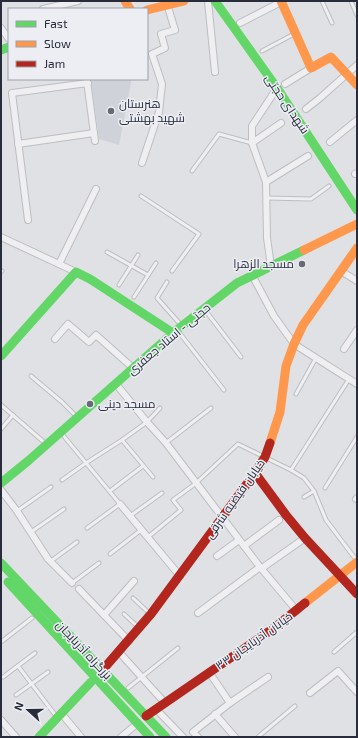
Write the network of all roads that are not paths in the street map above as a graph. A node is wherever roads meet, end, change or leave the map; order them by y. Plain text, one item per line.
1 (78, 1) edge
2 (184, 1) edge
3 (208, 1) edge
4 (215, 1) edge
5 (322, 1) edge
6 (351, 1) edge
7 (281, 2) edge
8 (167, 4) junction
9 (48, 8) edge
10 (148, 10) edge
11 (357, 15) edge
12 (240, 23) dead end
13 (332, 23) dead end
14 (1, 28) edge
15 (295, 33) junction
16 (8, 38) edge
17 (262, 51) dead end
18 (357, 65) edge
19 (311, 68) junction
20 (216, 72) dead end
21 (347, 74) junction
22 (87, 81) edge
23 (281, 86) junction
24 (357, 86) edge
25 (306, 109) dead end
26 (357, 120) edge
27 (281, 123) dead end
28 (94, 133) junction
29 (95, 141) dead end
30 (330, 142) dead end
31 (252, 143) junction
32 (18, 144) junction
33 (308, 156) dead end
34 (142, 163) dead end
35 (192, 171) dead end
36 (266, 182) junction
37 (329, 186) dead end
38 (96, 189) dead end
39 (140, 196) dead end
40 (266, 198) junction
41 (357, 210) edge
42 (28, 220) dead end
43 (357, 224) edge
44 (1, 237) edge
45 (357, 248) edge
46 (107, 252) dead end
47 (138, 254) dead end
48 (156, 263) dead end
49 (59, 264) junction
50 (131, 266) junction
51 (271, 266) junction
52 (172, 271) dead end
53 (342, 271) junction
54 (76, 272) junction
55 (148, 275) junction
56 (252, 275) junction
57 (357, 281) edge
58 (167, 282) dead end
59 (119, 284) dead end
60 (134, 297) dead end
61 (204, 309) junction
62 (178, 329) junction
63 (357, 330) edge
64 (54, 339) dead end
65 (294, 344) junction
66 (344, 349) dead end
67 (1, 356) edge
68 (241, 357) dead end
69 (316, 358) junction
70 (133, 368) junction
71 (31, 376) dead end
72 (349, 379) junction
73 (116, 384) junction
74 (357, 384) edge
75 (224, 390) dead end
76 (296, 394) dead end
77 (1, 405) edge
78 (160, 408) dead end
79 (211, 408) dead end
80 (12, 415) junction
81 (77, 418) junction
82 (147, 422) junction
83 (1, 429) edge
84 (61, 432) junction
85 (357, 436) edge
86 (122, 440) junction
87 (166, 443) junction
88 (47, 445) junction
89 (265, 457) junction
90 (86, 463) junction
91 (143, 466) junction
92 (291, 470) junction
93 (255, 473) junction
94 (153, 477) dead end
95 (62, 480) dead end
96 (1, 482) edge
97 (195, 484) junction
98 (51, 487) dead end
99 (325, 488) dead end
100 (1, 490) edge
101 (314, 491) junction
102 (110, 492) junction
103 (162, 493) dead end
104 (304, 497) dead end
105 (120, 504) junction
106 (64, 510) dead end
107 (17, 511) junction
108 (130, 516) junction
109 (222, 518) junction
110 (279, 520) dead end
111 (88, 528) dead end
112 (141, 530) junction
113 (31, 532) junction
114 (147, 537) junction
115 (305, 538) junction
116 (239, 540) junction
117 (77, 542) dead end
118 (244, 546) junction
119 (1, 554) edge
120 (110, 554) dead end
121 (218, 556) dead end
122 (51, 561) junction
123 (357, 561) edge
124 (1, 563) edge
125 (99, 563) dead end
126 (263, 567) junction
127 (1, 575) edge
128 (180, 576) junction
129 (340, 576) junction
130 (134, 581) dead end
131 (72, 583) joint
132 (1, 586) edge
133 (79, 588) dead end
134 (357, 594) edge
135 (133, 598) dead end
136 (298, 610) junction
137 (198, 613) dead end
138 (124, 614) dead end
139 (150, 614) junction
140 (104, 615) junction
141 (32, 618) junction
142 (139, 628) junction
143 (357, 632) edge
144 (129, 641) junction
145 (1, 642) edge
146 (178, 648) dead end
147 (119, 652) junction
148 (334, 652) dead end
149 (35, 653) dead end
150 (18, 666) junction
151 (106, 666) junction
152 (48, 672) dead end
153 (209, 672) junction
154 (3, 677) dead end
155 (141, 677) junction
156 (268, 677) dead end
157 (91, 682) junction
158 (31, 683) junction
159 (128, 688) dead end
160 (357, 692) edge
161 (310, 693) dead end
162 (16, 695) dead end
163 (165, 703) junction
164 (230, 703) junction
165 (135, 704) junction
166 (295, 706) dead end
167 (156, 709) junction
168 (127, 711) junction
169 (216, 714) junction
170 (60, 715) junction
171 (146, 716) junction
172 (1, 720) edge
173 (138, 723) junction
174 (16, 737) edge
175 (39, 737) edge
176 (80, 737) edge
177 (121, 737) edge
178 (150, 737) edge
179 (166, 737) edge
180 (182, 737) edge
181 (198, 737) edge
182 (235, 737) edge
183 (258, 737) edge

1 - 9 street
2 - 8 main road
3 - 20 street
4 - 23 main road, شهدای حجتی
5 - 13 lane
6 - 11 lane
7 - 12 street
7 - 15 main road
8 - 10 main road
8 - 34 street
14 - 16 street
15 - 17 lane
15 - 19 main road
18 - 21 street
19 - 21 main road
19 - 23 street
21 - 24 main road
21 - 25 street
22 - 28 street
22 - 32 street
23 - 31 street
23 - 41 main road, شهدای حجتی
26 - 30 street
27 - 31 street
28 - 29 street
28 - 32 street
31 - 35 lane
31 - 36 street
32 - 42 street
33 - 36 street
36 - 40 street
37 - 40 lane
38 - 49 street
39 - 52 lane
40 - 51 street
43 - 51 main road, حجتی - استاد جعفری
44 - 49 street
45 - 53 main road, خیابان فیضیه شرقی
46 - 50 lane
47 - 50 lane
48 - 55 lane
49 - 54 street
50 - 55 lane
50 - 59 lane
51 - 56 main road, حجتی - استاد جعفری
53 - 57 street
53 - 65 main road, خیابان فیضیه شرقی
54 - 62 main road
54 - 67 main road
55 - 60 lane
56 - 61 main road, حجتی - استاد جعفری
56 - 65 street
58 - 62 lane
61 - 62 main road, حجتی - استاد جعفری
61 - 68 lane
62 - 70 main road, حجتی - استاد جعفری
62 - 75 lane
63 - 66 street
64 - 70 street
65 - 69 street
65 - 89 main road, خیابان فیضیه شرقی
69 - 72 street
69 - 76 lane
70 - 73 main road, حجتی - استاد جعفری
71 - 81 lane
72 - 74 street
72 - 92 lane
73 - 81 main road, حجتی - استاد جعفری
73 - 82 street
77 - 80 lane
78 - 82 lane
79 - 87 lane
80 - 83 lane
80 - 88 lane
81 - 84 main road, حجتی - استاد جعفری
82 - 86 lane
82 - 87 street
84 - 88 main road, حجتی - استاد جعفری
84 - 90 lane
85 - 99 lane
86 - 90 lane
86 - 91 lane
87 - 97 street
88 - 96 main road, حجتی - استاد جعفری
89 - 92 lane
89 - 93 main road, خیابان فیضیه شرقی
89 - 97 lane
90 - 95 lane
90 - 102 lane
91 - 94 lane
91 - 102 lane
92 - 101 lane
93 - 109 main road, خیابان فیضیه شرقی
93 - 115 main road
97 - 109 street
97 - 114 lane
98 - 107 lane
100 - 107 street
101 - 104 lane
101 - 123 lane
102 - 105 lane
103 - 108 lane
105 - 108 street
105 - 111 lane
106 - 113 lane
107 - 113 street
108 - 112 street
109 - 116 street
109 - 128 main road, خیابان فیضیه شرقی
110 - 118 street
112 - 114 street
112 - 120 lane
113 - 122 street
114 - 128 street
115 - 126 street
115 - 129 main road
116 - 118 street
116 - 121 street
117 - 122 lane
118 - 126 street
119 - 151 main road
122 - 131 street
123 - 129 main road, خیابان آذربایجان ۳۳
124 - 165 main road, بزرگراه آذربایجان
125 - 131 lane
126 - 136 street
126 - 137 street
127 - 168 main road, بزرگراه آذربایجان
128 - 139 main road, خیابان فیضیه شرقی
129 - 134 main road
129 - 136 main road, خیابان آذربایجان ۳۳
130 - 140 street
132 - 141 main road
133 - 140 street
135 - 139 lane
136 - 153 main road, خیابان آذربایجان ۳۳
138 - 142 lane
139 - 142 main road, خیابان فیضیه شرقی
140 - 144 street
141 - 145 lane
141 - 157 main road
142 - 144 main road, خیابان فیضیه شرقی
143 - 148 lane
144 - 147 main road, خیابان فیضیه شرقی
146 - 155 lane
147 - 151 main road, خیابان فیضیه شرقی
147 - 155 street
149 - 150 lane
150 - 154 lane
150 - 158 lane
151 - 165 main road
152 - 158 lane
153 - 163 main road, خیابان آذربایجان ۳۳
153 - 164 street
155 - 159 lane
155 - 163 street
156 - 164 street
157 - 168 main road
157 - 170 main road
158 - 162 lane
158 - 170 lane
160 - 161 street
163 - 167 main road, خیابان آذربایجان ۳۳
164 - 169 street
165 - 171 main road, بزرگراه آذربایجان
166 - 183 lane
167 - 171 main road, خیابان آذربایجان ۳۳
167 - 180 street
168 - 173 main road, بزرگراه آذربایجان
169 - 181 street
169 - 182 street
170 - 175 main road
170 - 176 street
171 - 179 main road, بزرگراه آذربایجان
172 - 174 street
173 - 177 street
173 - 178 main road, بزرگراه آذربایجان

